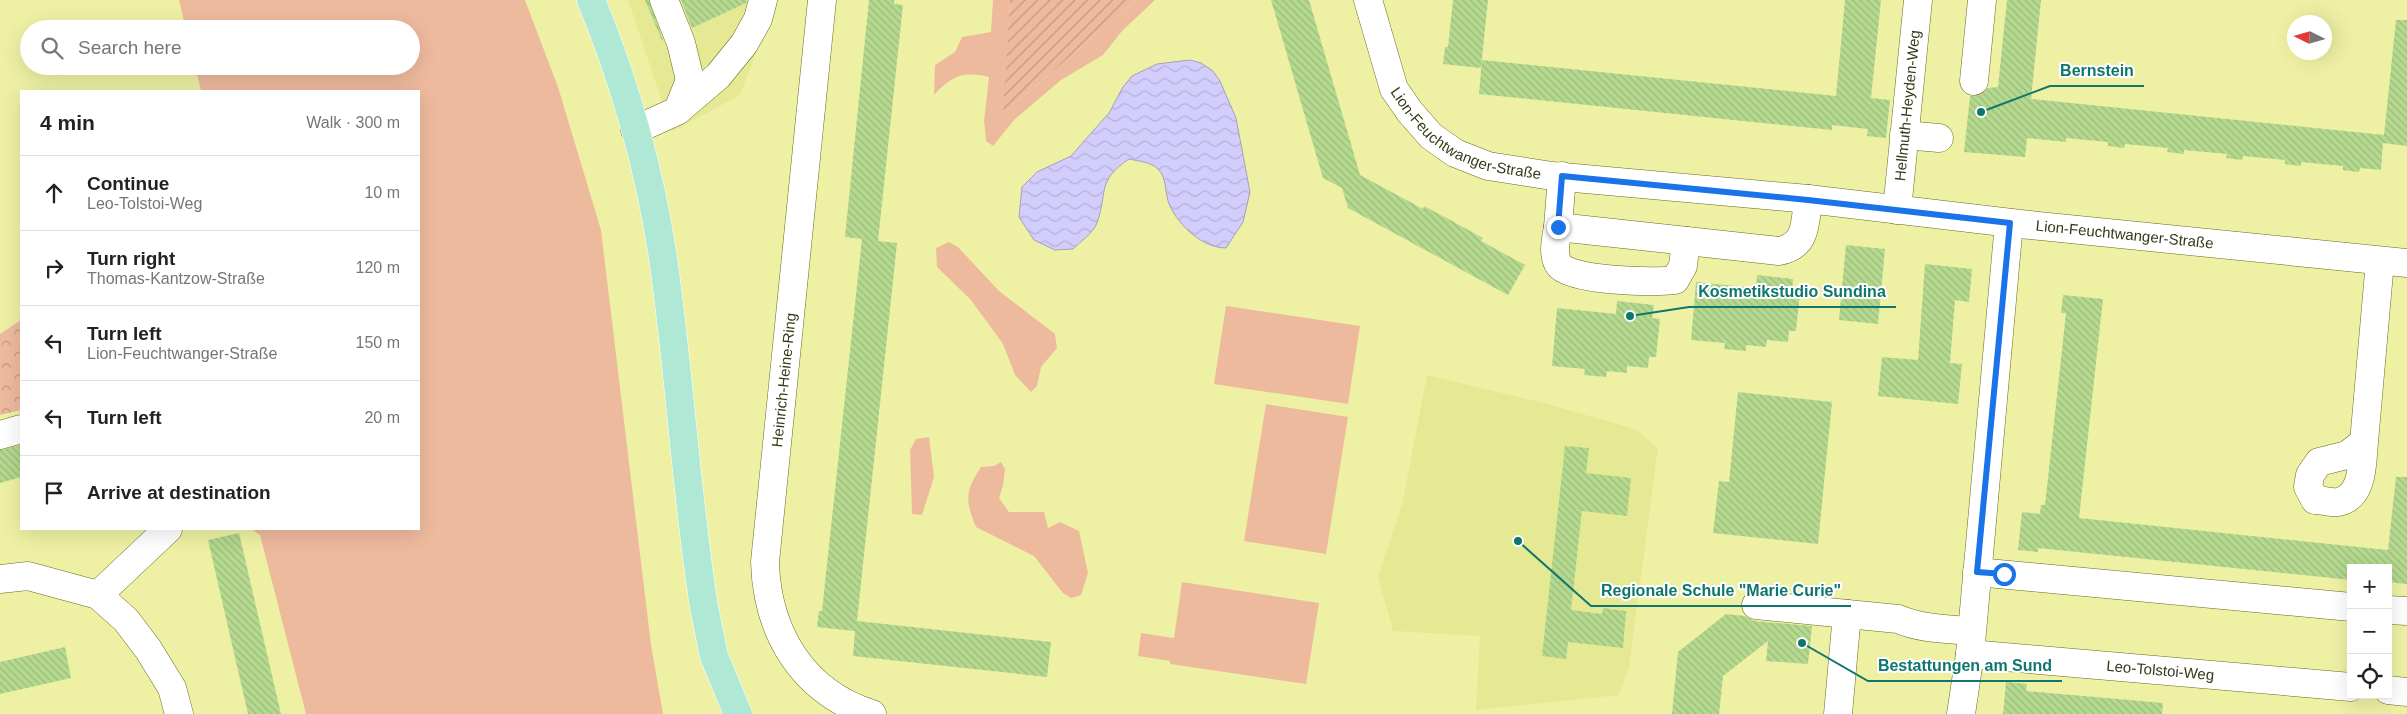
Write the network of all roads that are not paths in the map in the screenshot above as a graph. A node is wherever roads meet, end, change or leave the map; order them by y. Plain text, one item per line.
1 (591, 0) edge
2 (664, 0) edge
3 (763, 0) edge
4 (822, 0) edge
5 (1368, 0) edge
6 (1918, 0) edge
7 (1982, 0) edge
8 (1974, 81) dead end
9 (678, 111) junction
10 (635, 130) junction
11 (1904, 135) junction
12 (1939, 138) dead end
13 (1562, 176) junction
14 (1808, 200) junction
15 (1897, 210) junction
16 (2010, 223) junction
17 (1558, 227) junction
18 (1686, 241) junction
19 (2380, 260) junction
20 (2407, 263) edge
21 (20, 429) edge
22 (0, 435) edge
23 (2364, 442) dead end
24 (167, 530) edge
25 (1977, 572) junction
26 (0, 579) edge
27 (98, 595) junction
28 (1756, 605) dead end
29 (2347, 606) edge
30 (2392, 610) edge
31 (2407, 611) edge
32 (1847, 614) junction
33 (1971, 642) junction
34 (2347, 687) edge
35 (2392, 690) edge
36 (2407, 692) edge
37 (179, 714) edge
38 (738, 714) edge
39 (872, 714) edge
40 (1838, 714) edge
41 (1961, 714) edge

1 - 10 main road
2 - 9 street
3 - 9 street
4 - 39 street, Heinrich-Heine-Ring
5 - 13 street, Lion-Feuchtwanger-Straße
6 - 11 street, Hellmuth-Heyden-Weg
7 - 8 street
9 - 10 street
10 - 38 main road
11 - 12 street
11 - 15 street, Hellmuth-Heyden-Weg
13 - 14 street, Lion-Feuchtwanger-Straße
13 - 17 street
14 - 15 street, Lion-Feuchtwanger-Straße
14 - 18 street
15 - 16 street, Lion-Feuchtwanger-Straße
16 - 19 street, Lion-Feuchtwanger-Straße
16 - 25 street
17 - 18 street
17 - 18 street
19 - 20 street, Lion-Feuchtwanger-Straße
19 - 23 street
21 - 22 street
24 - 27 street
25 - 29 street
25 - 33 street
26 - 27 street
27 - 37 street
28 - 32 street, Leo-Tolstoi-Weg
30 - 31 street
32 - 33 street, Leo-Tolstoi-Weg
32 - 40 street
33 - 34 street, Leo-Tolstoi-Weg
33 - 41 street
35 - 36 street

